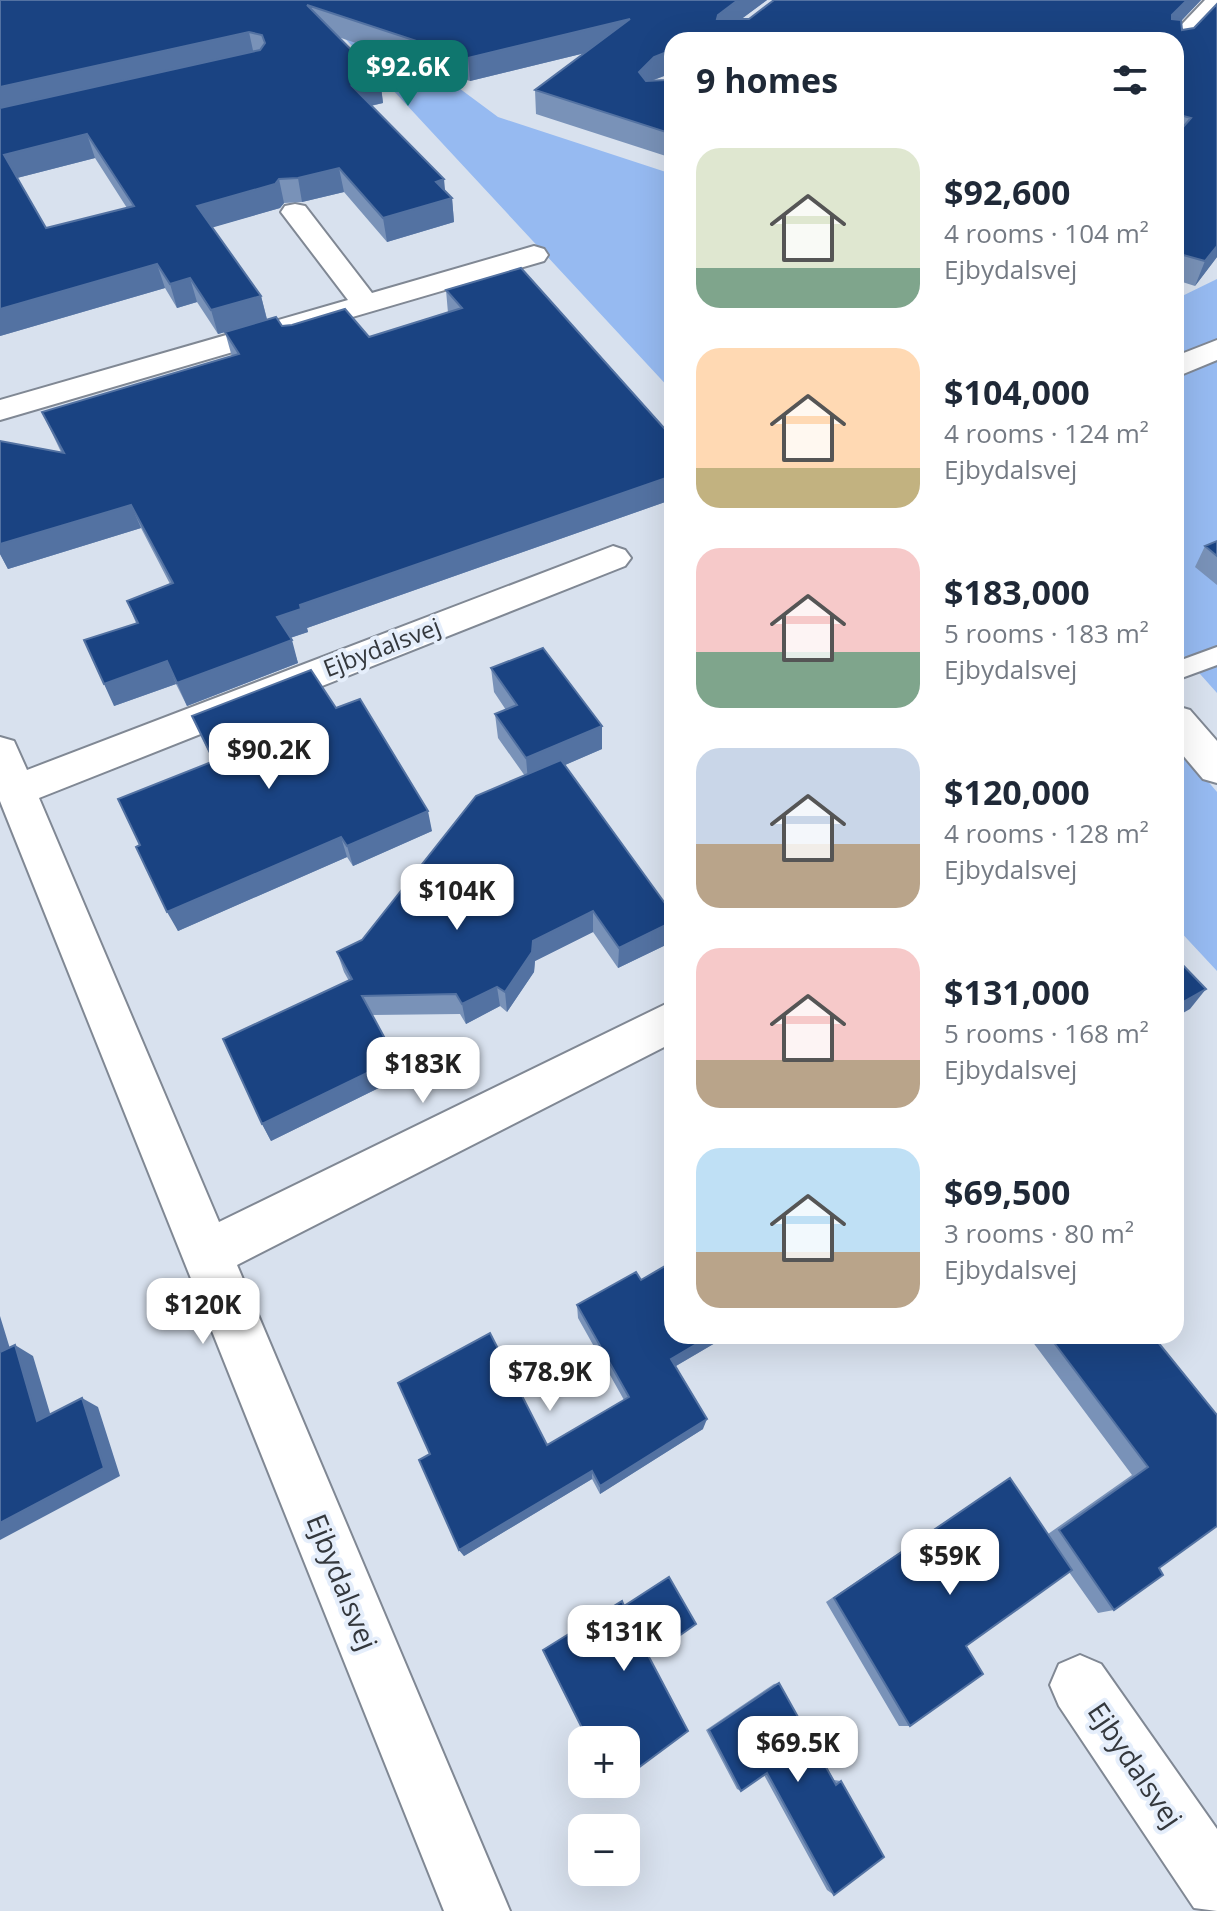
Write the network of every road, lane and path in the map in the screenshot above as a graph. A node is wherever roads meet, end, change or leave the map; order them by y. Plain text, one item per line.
1 (1217, 1) edge
2 (1184, 36) edge
3 (295, 212) dead end
4 (534, 255) dead end
5 (366, 304) junction
6 (1217, 349) edge
7 (1184, 364) edge
8 (0, 410) edge
9 (613, 558) dead end
10 (1217, 656) edge
11 (1184, 668) edge
12 (1184, 729) edge
13 (1217, 768) edge
14 (8, 772) edge
15 (664, 1025) edge
16 (207, 1254) junction
17 (1080, 1685) dead end
18 (1217, 1885) edge
19 (477, 1911) edge

1 - 2 street
3 - 5 street
4 - 5 street
5 - 8 street
6 - 7 street
9 - 14 street, Ejbydalsvej
10 - 11 lane
12 - 13 street
14 - 16 street, Ejbydalsvej
15 - 16 street
16 - 19 street, Ejbydalsvej
17 - 18 street, Ejbydalsvej

